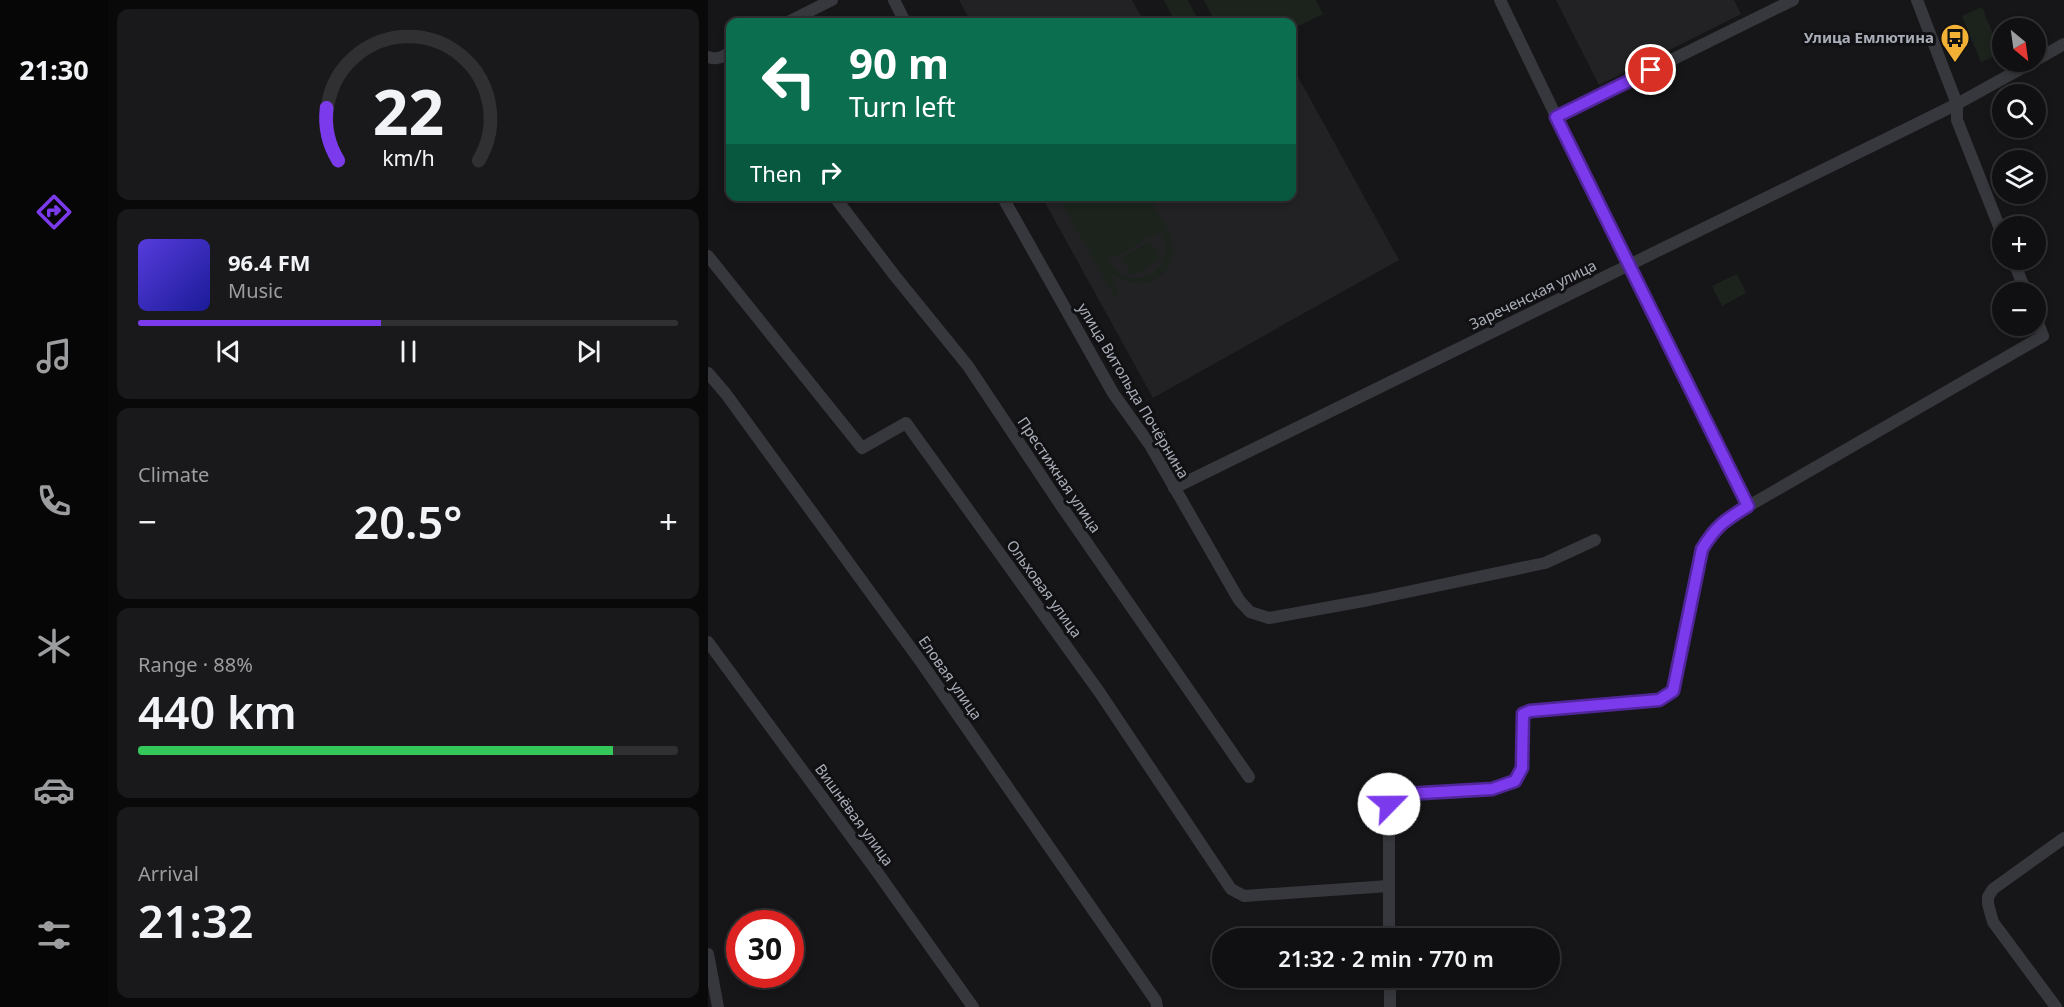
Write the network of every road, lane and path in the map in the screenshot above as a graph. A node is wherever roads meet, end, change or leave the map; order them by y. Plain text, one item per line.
1 (832, 0) edge
2 (894, 0) edge
3 (1500, 0) edge
4 (1793, 0) edge
5 (1917, 0) edge
6 (796, 18) edge
7 (903, 18) edge
8 (2064, 44) edge
9 (2046, 54) edge
10 (708, 57) edge
11 (726, 58) edge
12 (2014, 72) edge
13 (1957, 104) junction
14 (1556, 117) junction
15 (838, 201) edge
16 (1005, 201) edge
17 (1995, 216) edge
18 (708, 256) edge
19 (1628, 265) junction
20 (2043, 336) edge
21 (708, 373) edge
22 (1174, 488) junction
23 (1748, 506) junction
24 (1595, 540) dead end
25 (708, 642) edge
26 (1249, 777) dead end
27 (2064, 838) edge
28 (1389, 886) junction
29 (1389, 928) edge
30 (708, 954) edge
31 (1390, 988) edge
32 (718, 1007) edge
33 (973, 1007) edge
34 (1157, 1007) edge
35 (1390, 1007) edge
36 (2056, 1007) edge

1 - 6 street
2 - 7 street
3 - 14 street
4 - 14 street
5 - 13 street
8 - 9 street, Зареченская улица
10 - 11 street
12 - 13 street, Зареченская улица
13 - 17 street
13 - 19 street, Зареченская улица
14 - 19 street
15 - 26 street, Престижная улица
16 - 22 street, улица Витольда Почёрнина
18 - 28 street, Ольховая улица
19 - 22 street, Зареченская улица
19 - 23 street
20 - 23 street
21 - 34 street, Еловая улица
22 - 24 street, улица Витольда Почёрнина
23 - 28 street
25 - 33 street, Вишнёвая улица
27 - 36 street
28 - 29 street
30 - 32 street
31 - 35 street

